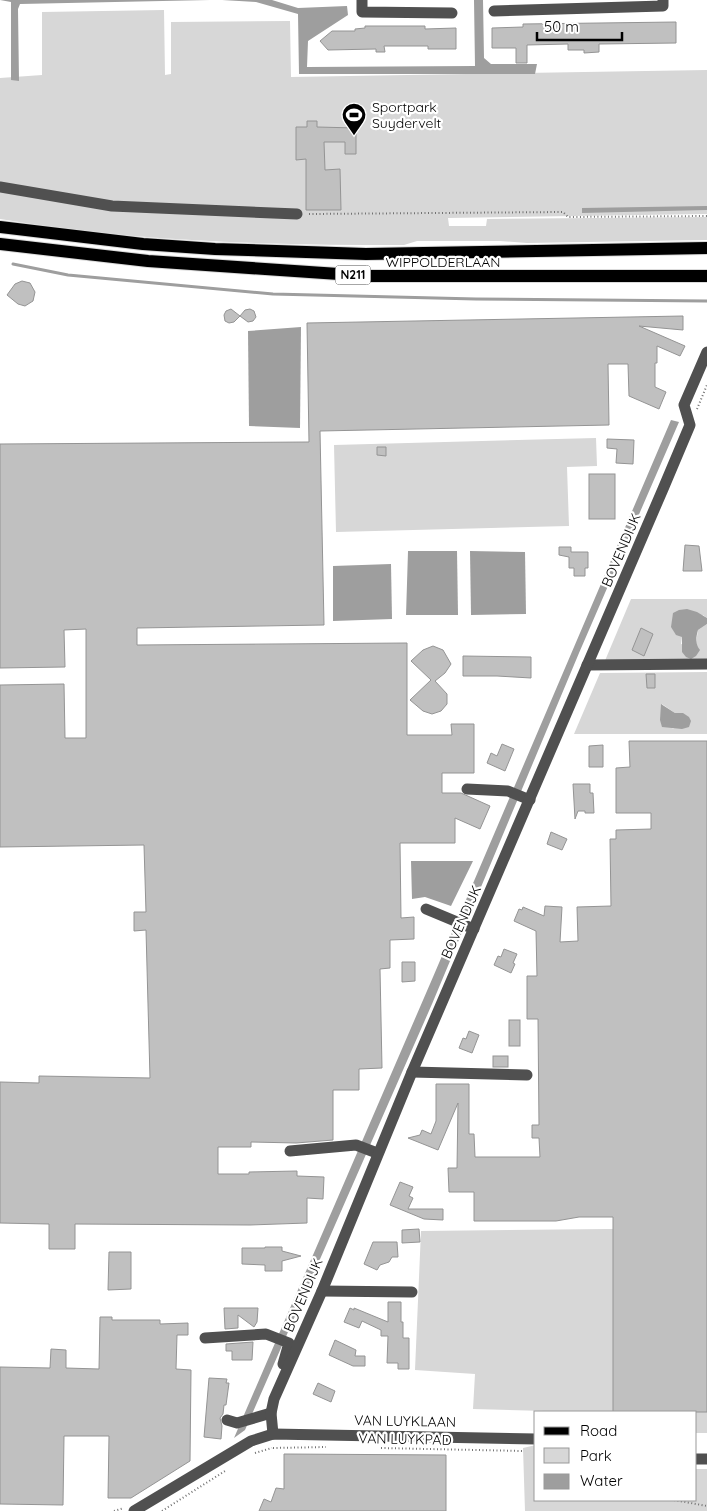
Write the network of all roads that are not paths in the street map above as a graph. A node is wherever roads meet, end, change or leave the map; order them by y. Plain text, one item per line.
1 (663, 3) edge
2 (362, 6) edge
3 (494, 11) dead end
4 (452, 13) dead end
5 (0, 187) edge
6 (297, 214) road end
7 (0, 227) edge
8 (0, 244) edge
9 (707, 248) edge
10 (707, 276) edge
11 (707, 352) edge
12 (707, 664) edge
13 (587, 665) junction
14 (467, 789) dead end
15 (526, 799) junction
16 (426, 909) dead end
17 (471, 927) junction
18 (412, 1072) junction
19 (527, 1075) dead end
20 (290, 1150) dead end
21 (375, 1152) junction
22 (322, 1291) junction
23 (412, 1292) dead end
24 (206, 1338) dead end
25 (274, 1399) junction
26 (272, 1413) junction
27 (232, 1421) dead end
28 (273, 1434) junction
29 (534, 1439) edge
30 (134, 1511) edge

1 - 3 street
2 - 4 street
5 - 6 street
7 - 9 main road, WIPPOLDERLAAN / N211
8 - 10 main road, WIPPOLDERLAAN / N211
11 - 13 street, BOVENDIJK
12 - 13 street
13 - 15 street, BOVENDIJK
14 - 15 street
15 - 17 street, BOVENDIJK
16 - 17 street
17 - 18 street, BOVENDIJK
18 - 19 street
18 - 21 street, BOVENDIJK
20 - 21 street
21 - 22 street, BOVENDIJK
22 - 23 street
22 - 25 street, BOVENDIJK
24 - 25 street
25 - 26 street, BOVENDIJK
26 - 27 street
26 - 28 street, BOVENDIJK
28 - 29 street, VAN LUYKLAAN
28 - 30 street

